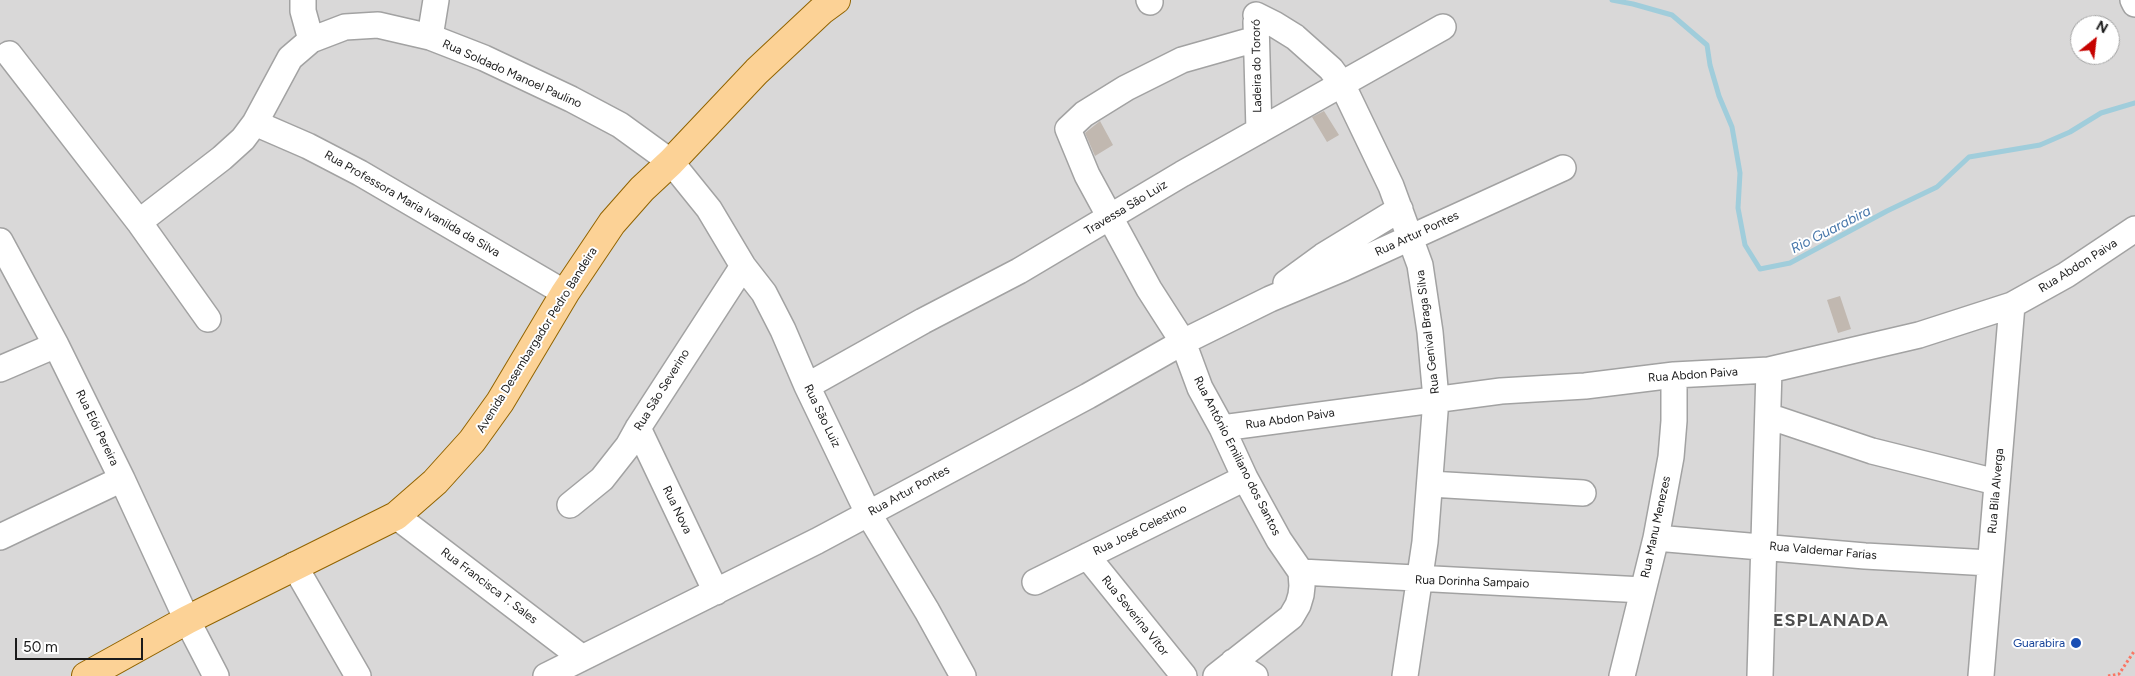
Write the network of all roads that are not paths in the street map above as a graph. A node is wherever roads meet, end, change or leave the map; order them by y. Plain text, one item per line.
1 (304, 0) edge
2 (436, 0) edge
3 (836, 0) edge
4 (2133, 0) edge
5 (2135, 4) edge
6 (1256, 18) edge
7 (1444, 27) dead end
8 (430, 37) junction
9 (311, 40) junction
10 (9, 54) dead end
11 (1342, 84) junction
12 (254, 123) junction
13 (1259, 131) junction
14 (671, 162) junction
15 (1563, 168) dead end
16 (1400, 209) junction
17 (1111, 217) junction
18 (139, 222) junction
19 (2135, 229) edge
20 (1410, 236) junction
21 (0, 241) edge
22 (743, 266) junction
23 (565, 294) junction
24 (1270, 299) junction
25 (2012, 305) junction
26 (208, 319) dead end
27 (1183, 342) junction
28 (56, 345) junction
29 (0, 369) edge
30 (1769, 370) junction
31 (1674, 375) junction
32 (807, 386) junction
33 (1436, 399) junction
34 (1768, 416) junction
35 (638, 428) junction
36 (1222, 428) junction
37 (1245, 478) junction
38 (122, 479) junction
39 (1996, 482) junction
40 (1430, 484) junction
41 (1583, 494) dead end
42 (570, 504) dead end
43 (868, 513) junction
44 (396, 516) junction
45 (0, 537) edge
46 (1656, 538) junction
47 (1763, 546) junction
48 (1087, 556) junction
49 (1990, 564) junction
50 (294, 565) junction
51 (1301, 572) junction
52 (1420, 580) junction
53 (1035, 582) dead end
54 (1643, 590) junction
55 (716, 592) junction
56 (187, 620) junction
57 (581, 657) junction
58 (1225, 669) edge
59 (86, 676) edge
60 (216, 676) edge
61 (358, 676) edge
62 (546, 676) edge
63 (963, 676) edge
64 (1184, 676) edge
65 (1255, 676) edge
66 (1404, 676) edge
67 (1622, 676) edge
68 (1760, 676) edge
69 (1981, 676) edge

1 - 9 street
2 - 8 street
3 - 14 main road, Avenida Desembargador Pedro Bandeira
4 - 5 street
6 - 11 street, Rua Genival Braga Silva
6 - 13 street, Ladeira do Tororó
6 - 17 street, Rua António Emiliano dos Santos
7 - 11 street, Travessa São Luiz
8 - 9 street, Rua Soldado Manoel Paulino
8 - 14 street, Rua Soldado Manoel Paulino
9 - 12 street, Rua Soldado Manoel Paulino
10 - 18 street
11 - 13 street, Travessa São Luiz
11 - 16 street, Rua Genival Braga Silva
12 - 18 street, Rua Soldado Manoel Paulino
12 - 23 street, Rua Professora Maria Ivanilda da Silva
13 - 17 street, Travessa São Luiz
14 - 22 street, Rua São Luiz
14 - 23 main road, Avenida Desembargador Pedro Bandeira
15 - 20 street, Rua Artur Pontes
16 - 20 street, Rua Genival Braga Silva
16 - 24 street, Rua Artur Pontes
17 - 27 street, Rua António Emiliano dos Santos
17 - 32 street, Travessa São Luiz
18 - 26 street
19 - 25 street, Rua Abdon Paiva
20 - 24 street, Rua Artur Pontes
20 - 33 street, Rua Genival Braga Silva
21 - 28 street, Rua Elói Pereira
22 - 32 street, Rua São Luiz
22 - 35 street, Rua São Severino
23 - 44 main road, Avenida Desembargador Pedro Bandeira
24 - 27 street, Rua Artur Pontes
25 - 30 street, Rua Abdon Paiva
25 - 39 street, Rua Bila Alverga
27 - 36 street, Rua António Emiliano dos Santos
27 - 43 street, Rua Artur Pontes
28 - 29 street
28 - 38 street, Rua Elói Pereira
30 - 31 street, Rua Abdon Paiva
30 - 34 street
31 - 33 street, Rua Abdon Paiva
31 - 46 street, Rua Manu Menezes
32 - 43 street, Rua São Luiz
33 - 36 street, Rua Abdon Paiva
33 - 40 street, Rua Genival Braga Silva
34 - 39 street
34 - 47 street
35 - 42 street, Rua São Severino
35 - 55 street, Rua Nova
36 - 37 street, Rua António Emiliano dos Santos
37 - 48 street, Rua José Celestino
37 - 51 street, Rua António Emiliano dos Santos
38 - 45 street
38 - 56 street, Rua Elói Pereira
39 - 49 street, Rua Bila Alverga
40 - 41 street
40 - 52 street, Rua Genival Braga Silva
43 - 55 street, Rua Artur Pontes
43 - 63 street, Rua São Luiz
44 - 50 main road, Avenida Desembargador Pedro Bandeira
44 - 57 street, Rua Francisca T. Sales
46 - 47 street, Rua Valdemar Farias
46 - 54 street, Rua Manu Menezes
47 - 49 street, Rua Valdemar Farias
47 - 68 street
48 - 53 street, Rua José Celestino
48 - 64 street, Rua Severina Vítor
49 - 69 street, Rua Bila Alverga
50 - 56 main road, Avenida Desembargador Pedro Bandeira
50 - 61 street
51 - 52 street, Rua Dorinha Sampaio
51 - 58 street
52 - 54 street, Rua Dorinha Sampaio
52 - 66 street, Rua Genival Braga Silva
54 - 67 street, Rua Manu Menezes
55 - 57 street, Rua Artur Pontes
56 - 59 main road, Avenida Desembargador Pedro Bandeira
56 - 60 street, Rua Elói Pereira
57 - 62 street, Rua Artur Pontes
58 - 65 street

